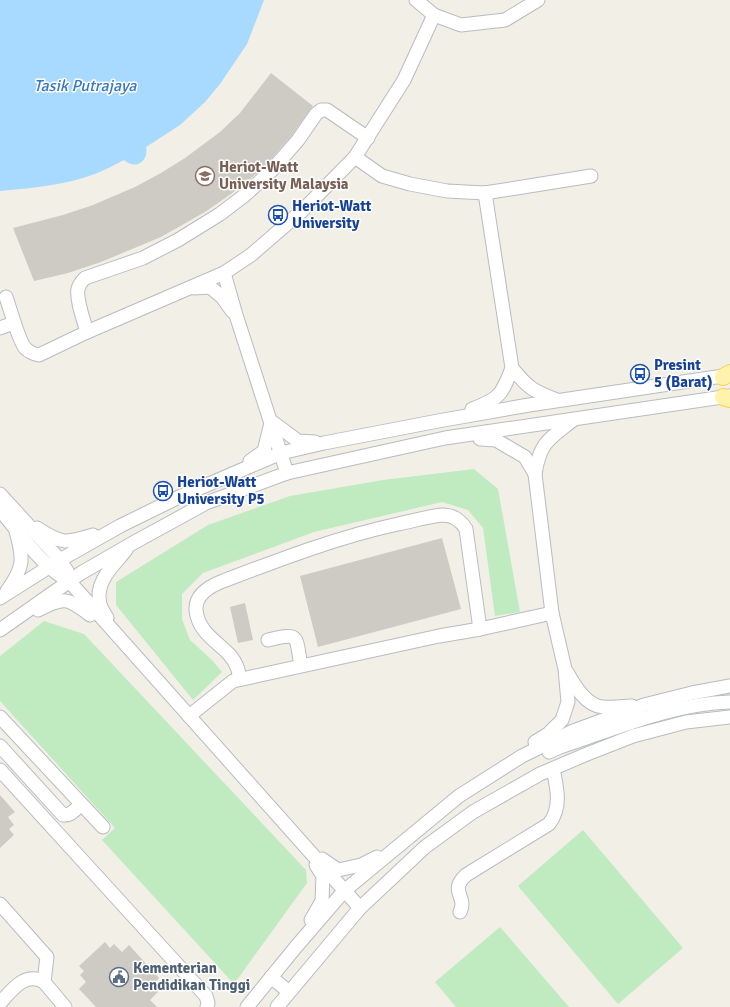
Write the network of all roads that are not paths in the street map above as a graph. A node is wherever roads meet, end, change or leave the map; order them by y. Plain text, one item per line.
1 (416, 0) edge
2 (538, 0) edge
3 (434, 15) junction
4 (368, 138) junction
5 (355, 158) junction
6 (591, 176) dead end
7 (485, 193) junction
8 (251, 255) junction
9 (224, 273) junction
10 (187, 289) junction
11 (6, 297) dead end
12 (236, 315) junction
13 (14, 322) junction
14 (0, 328) edge
15 (87, 332) junction
16 (512, 368) junction
17 (728, 375) edge
18 (728, 397) edge
19 (559, 400) junction
20 (574, 418) junction
21 (271, 421) junction
22 (438, 421) junction
23 (445, 438) junction
24 (324, 443) junction
25 (281, 454) junction
26 (236, 472) junction
27 (288, 473) junction
28 (535, 474) junction
29 (0, 494) edge
30 (0, 510) edge
31 (18, 523) junction
32 (120, 526) junction
33 (133, 543) junction
34 (60, 560) junction
35 (48, 567) junction
36 (69, 581) junction
37 (2, 597) edge
38 (552, 613) junction
39 (480, 629) junction
40 (0, 631) edge
41 (114, 632) junction
42 (268, 640) dead end
43 (301, 666) junction
44 (565, 669) junction
45 (239, 679) junction
46 (730, 686) edge
47 (730, 702) edge
48 (644, 705) junction
49 (0, 716) edge
50 (189, 716) junction
51 (730, 717) edge
52 (606, 732) junction
53 (0, 746) edge
54 (553, 769) junction
55 (0, 770) edge
56 (459, 796) junction
57 (81, 804) junction
58 (473, 812) junction
59 (103, 827) dead end
60 (397, 846) junction
61 (307, 849) junction
62 (344, 891) junction
63 (0, 904) edge
64 (360, 908) junction
65 (460, 912) dead end
66 (295, 948) junction
67 (271, 977) junction
68 (44, 982) junction
69 (290, 992) junction
70 (0, 1003) edge
71 (65, 1007) edge
72 (207, 1007) edge
73 (247, 1007) edge
74 (277, 1007) edge

1 - 3 street
2 - 3 street
3 - 4 street
4 - 5 street
4 - 15 street
5 - 7 street
5 - 8 street
6 - 7 street
7 - 16 street
8 - 9 street
8 - 12 street
9 - 10 street
9 - 12 street
10 - 12 street
10 - 15 street
11 - 13 street
12 - 21 street
13 - 14 street
13 - 15 street
16 - 19 street
16 - 22 street
17 - 19 street
18 - 20 street
19 - 22 street
20 - 23 street
20 - 28 street
21 - 24 street
21 - 25 street
21 - 26 street
22 - 24 street
23 - 27 street
23 - 28 street
24 - 25 street
25 - 26 street
25 - 27 street
26 - 32 street
27 - 33 street
28 - 38 street
29 - 31 street
30 - 31 street
31 - 32 street
31 - 34 street
31 - 35 street
31 - 37 street
32 - 34 street
33 - 36 street
33 - 41 street
34 - 35 street
34 - 36 street
35 - 36 street
35 - 37 street
36 - 40 street
36 - 41 street
38 - 39 street
38 - 44 street
39 - 43 street
39 - 45 street
40 - 41 street
41 - 50 street
42 - 43 street
43 - 45 street
44 - 48 street
44 - 56 street
45 - 50 street
46 - 48 street
47 - 52 street
48 - 56 street
49 - 57 street
50 - 61 street
51 - 54 street
52 - 58 street
52 - 60 street
53 - 57 street
54 - 58 street
54 - 65 street
55 - 72 street
56 - 60 street
57 - 59 street
58 - 64 street
60 - 61 street
60 - 62 street
61 - 62 street
61 - 66 street
62 - 64 street
62 - 66 street
63 - 68 street
64 - 69 street
66 - 67 street
67 - 69 street
67 - 73 street
68 - 70 street
68 - 71 street
69 - 74 street

